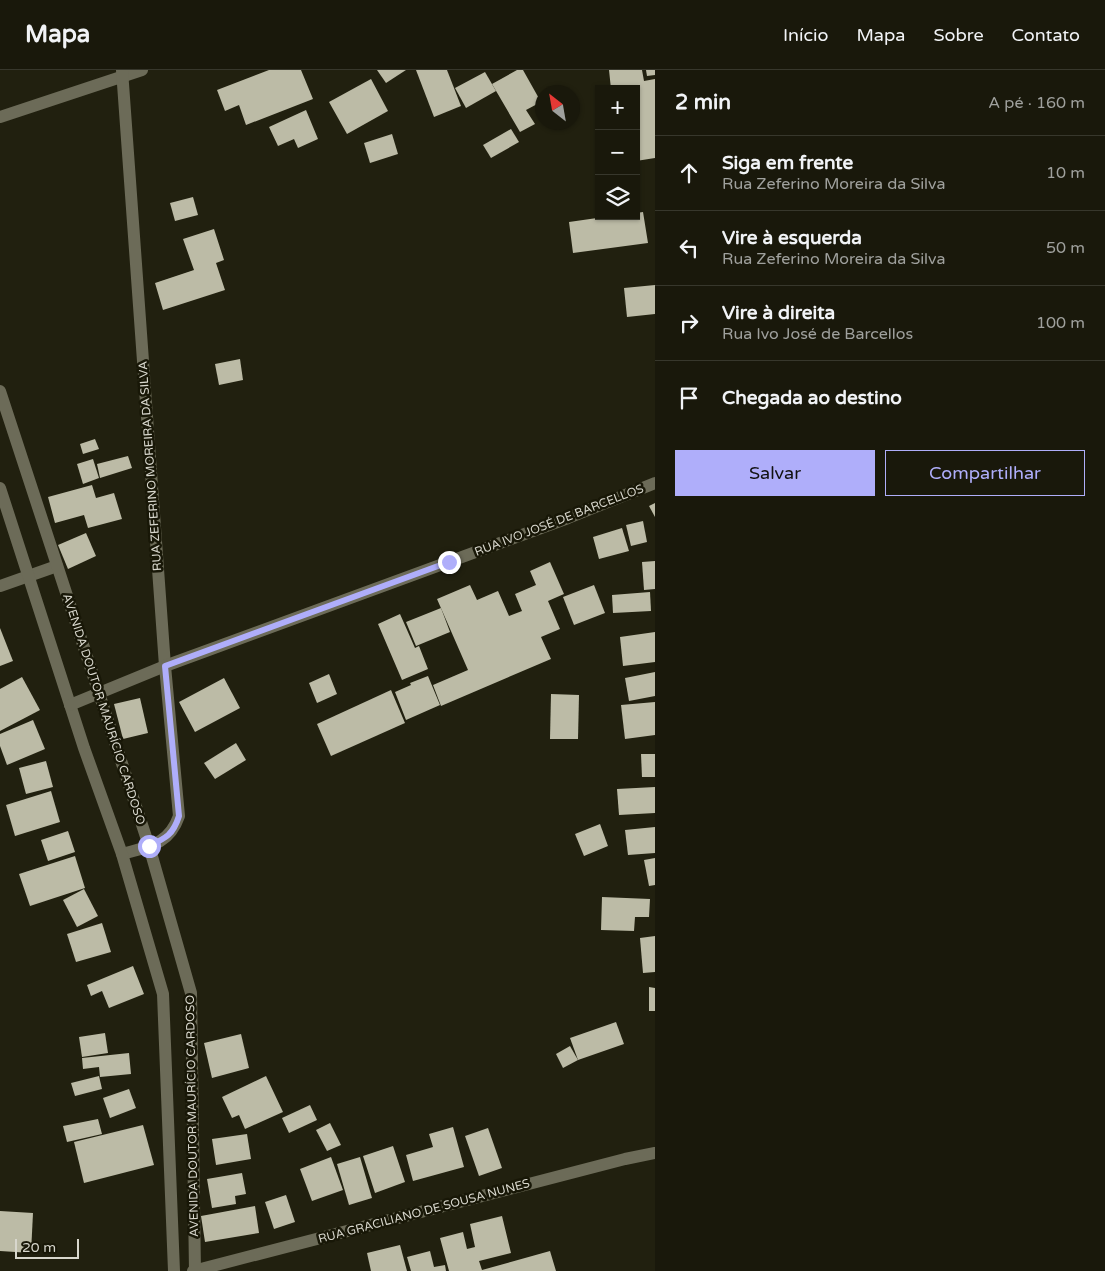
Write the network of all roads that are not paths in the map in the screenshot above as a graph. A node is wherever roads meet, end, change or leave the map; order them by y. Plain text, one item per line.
1 (142, 70) edge
2 (122, 73) edge
3 (0, 117) edge
4 (0, 391) edge
5 (2, 406) edge
6 (655, 483) edge
7 (0, 488) edge
8 (57, 566) junction
9 (28, 576) junction
10 (0, 586) edge
11 (165, 666) junction
12 (99, 694) junction
13 (70, 705) junction
14 (149, 846) junction
15 (122, 854) junction
16 (655, 1153) edge
17 (174, 1271) edge
18 (194, 1271) edge

1 - 2 street
2 - 3 street
2 - 11 street, RUA ZEFERINO MOREIRA DA SILVA
4 - 5 street, AVENIDA DOUTOR MAURÍCIO CARDOSO
5 - 8 street, AVENIDA DOUTOR MAURÍCIO CARDOSO
6 - 11 street, RUA IVO JOSÉ DE BARCELLOS
7 - 9 street, AVENIDA DOUTOR MAURÍCIO CARDOSO
8 - 9 street
8 - 12 street, AVENIDA DOUTOR MAURÍCIO CARDOSO
9 - 10 street
9 - 13 street, AVENIDA DOUTOR MAURÍCIO CARDOSO
11 - 12 street, RUA IVO JOSÉ DE BARCELLOS
11 - 14 street, RUA ZEFERINO MOREIRA DA SILVA
12 - 13 street, RUA IVO JOSÉ DE BARCELLOS
12 - 14 street, AVENIDA DOUTOR MAURÍCIO CARDOSO
13 - 15 street, AVENIDA DOUTOR MAURÍCIO CARDOSO
14 - 15 street, RUA ZEFERINO MOREIRA DA SILVA
14 - 18 street, AVENIDA DOUTOR MAURÍCIO CARDOSO
15 - 17 street, AVENIDA DOUTOR MAURÍCIO CARDOSO
16 - 18 street, RUA GRACILIANO DE SOUSA NUNES

